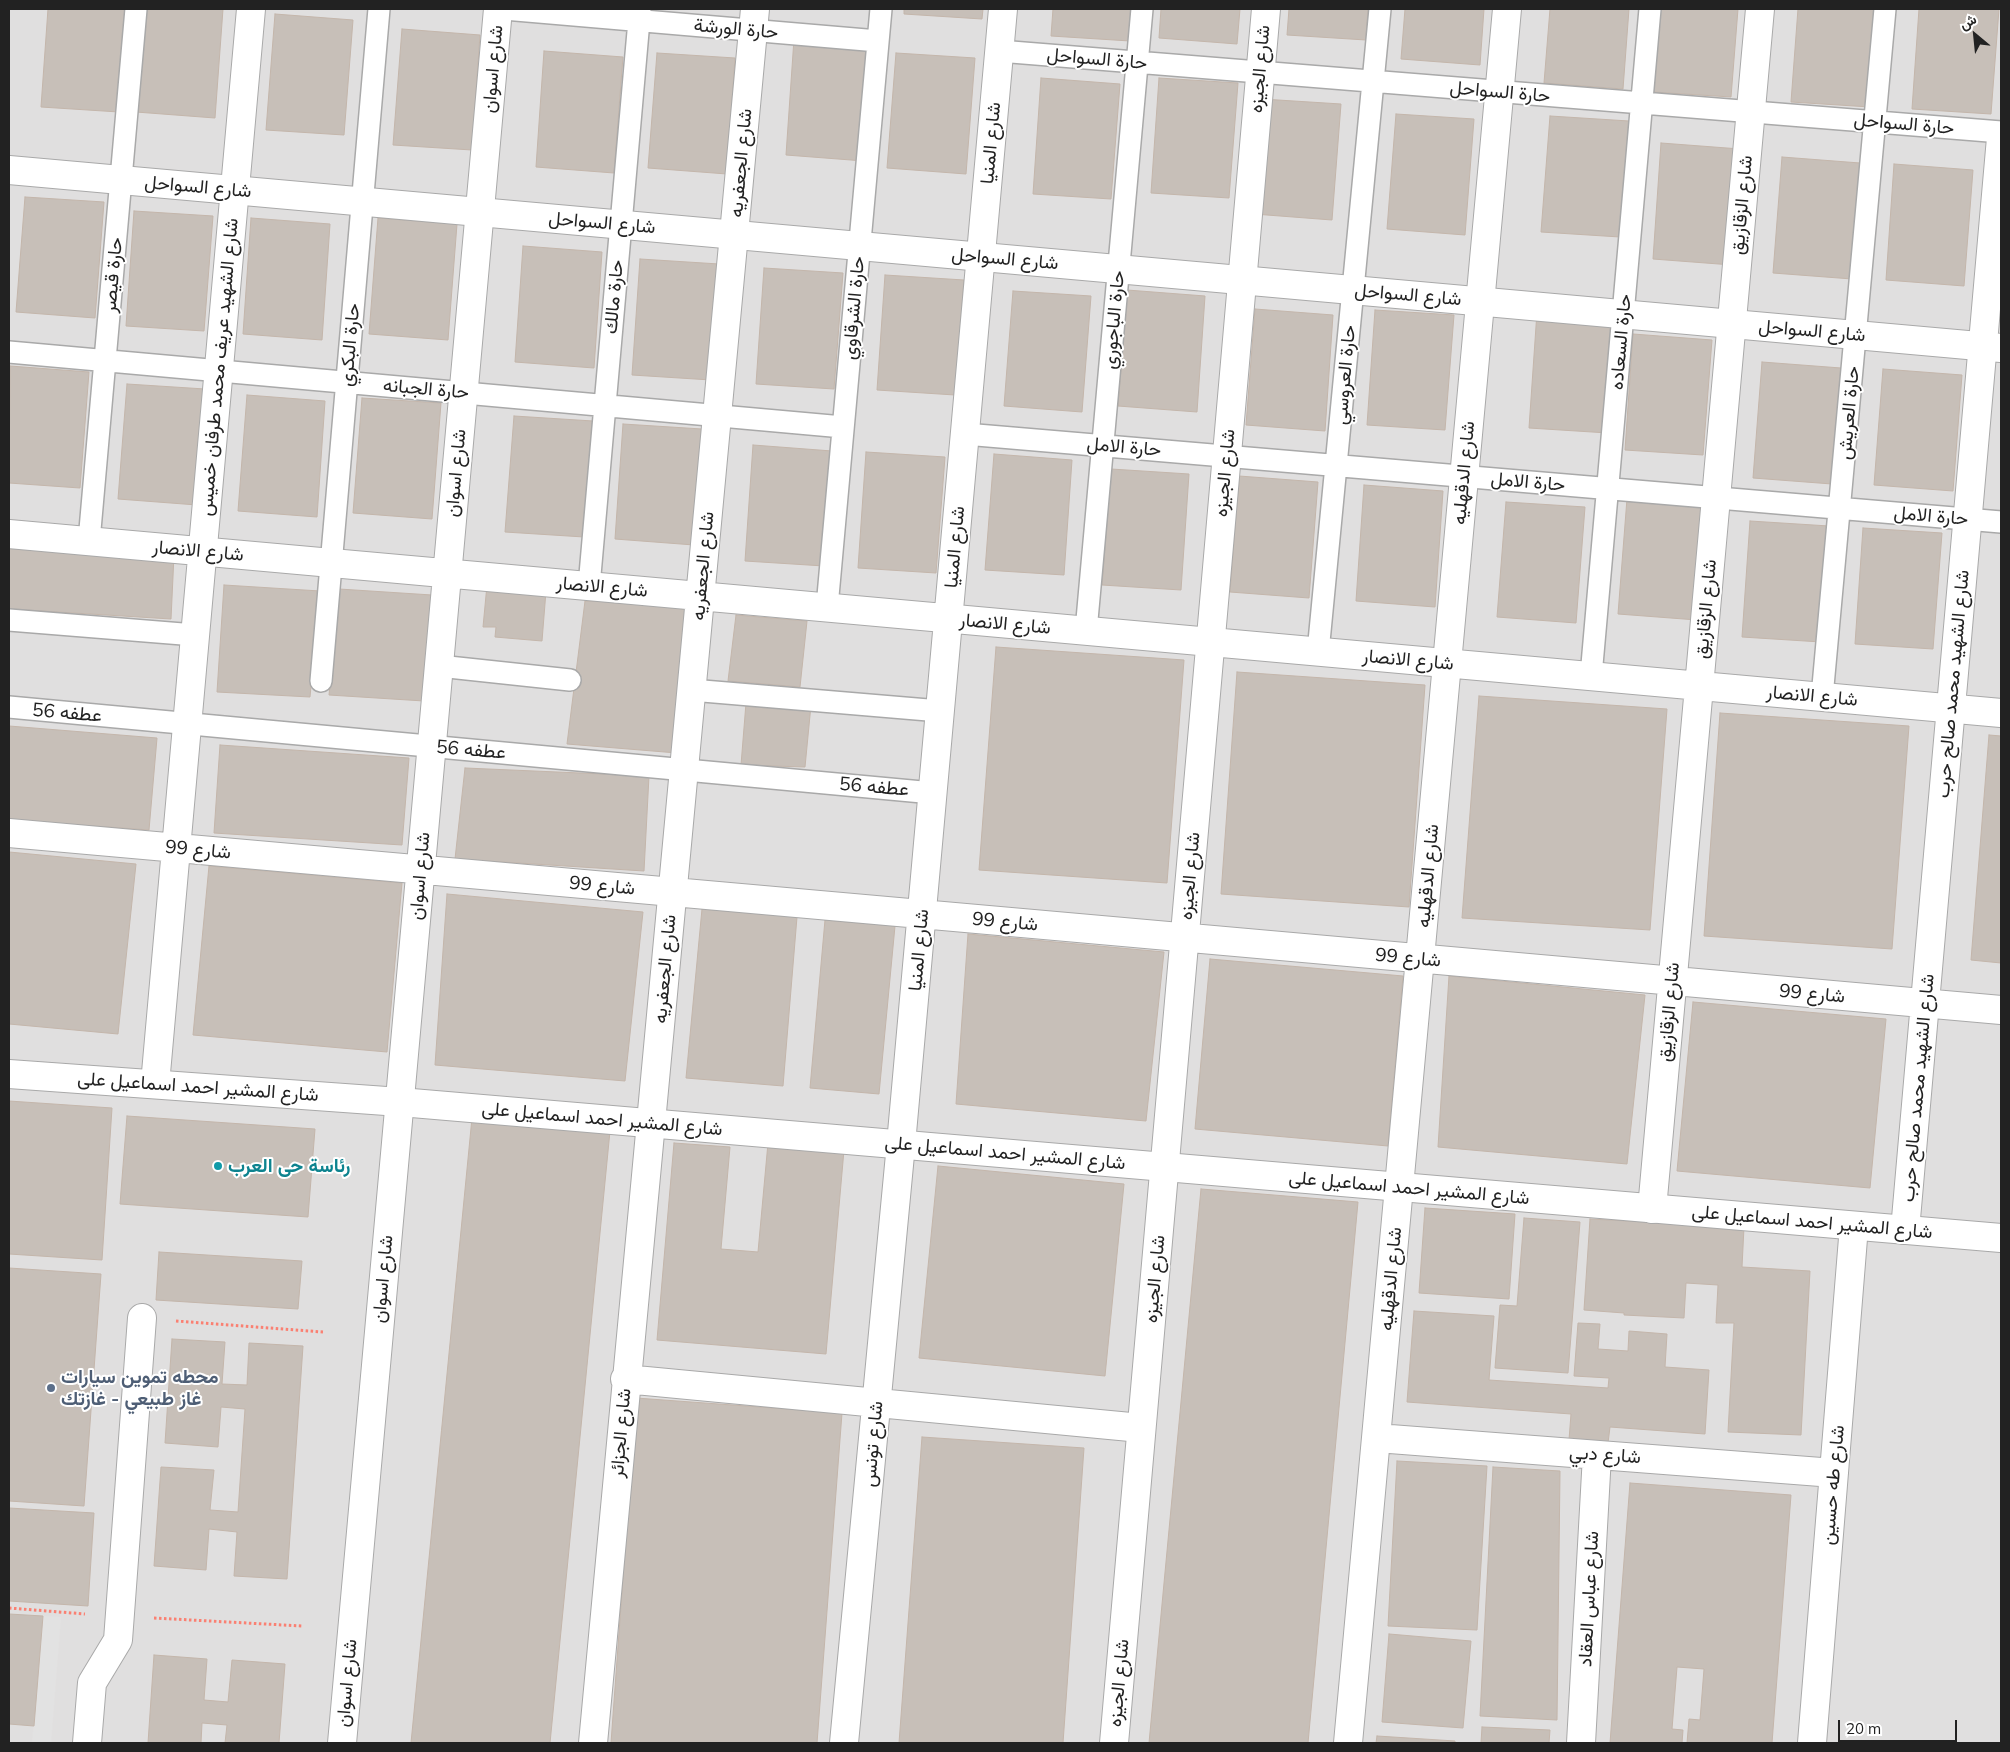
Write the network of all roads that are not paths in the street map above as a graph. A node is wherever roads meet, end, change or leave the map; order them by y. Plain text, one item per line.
1 (136, 9) edge
2 (251, 9) edge
3 (379, 9) edge
4 (498, 9) edge
5 (504, 9) edge
6 (881, 9) edge
7 (1003, 9) edge
8 (1142, 9) edge
9 (1266, 9) edge
10 (1380, 9) edge
11 (1506, 9) edge
12 (1650, 9) edge
13 (1760, 9) edge
14 (1885, 9) edge
15 (639, 15) edge
16 (754, 20) edge
17 (878, 41) junction
18 (999, 51) junction
19 (1137, 62) junction
20 (1260, 72) junction
21 (1373, 82) junction
22 (1499, 92) junction
23 (1642, 103) junction
24 (1751, 112) junction
25 (1874, 122) junction
26 (2001, 132) edge
27 (2001, 138) edge
28 (9, 170) edge
29 (121, 180) junction
30 (235, 190) junction
31 (362, 201) junction
32 (480, 212) junction
33 (621, 224) junction
34 (734, 235) junction
35 (859, 246) junction
36 (981, 257) junction
37 (1118, 269) junction
38 (1242, 280) junction
39 (1353, 290) junction
40 (1480, 301) junction
41 (1623, 314) junction
42 (1732, 324) junction
43 (1856, 335) junction
44 (1992, 347) edge
45 (9, 352) edge
46 (106, 361) junction
47 (218, 371) junction
48 (347, 382) junction
49 (463, 393) junction
50 (605, 405) junction
51 (717, 416) junction
52 (843, 427) junction
53 (965, 434) junction
54 (1103, 445) junction
55 (1227, 456) junction
56 (1336, 465) junction
57 (1464, 476) junction
58 (1607, 488) junction
59 (1716, 498) junction
60 (1840, 508) junction
61 (1968, 519) junction
62 (2001, 522) edge
63 (9, 534) edge
64 (90, 541) junction
65 (203, 551) junction
66 (331, 562) junction
67 (447, 574) junction
68 (589, 586) junction
69 (700, 596) junction
70 (827, 607) junction
71 (948, 618) junction
72 (9, 620) edge
73 (1086, 631) junction
74 (195, 635) junction
75 (1210, 642) junction
76 (1318, 652) junction
77 (1446, 663) junction
78 (439, 666) junction
79 (1591, 676) junction
80 (570, 680) dead end
81 (321, 681) dead end
82 (1699, 686) junction
83 (691, 690) junction
84 (1822, 697) junction
85 (9, 707) edge
86 (1951, 708) junction
87 (940, 711) junction
88 (2001, 713) edge
89 (187, 724) junction
90 (432, 746) junction
91 (684, 769) junction
92 (933, 793) junction
93 (9, 833) edge
94 (176, 848) junction
95 (421, 870) junction
96 (672, 892) junction
97 (922, 914) junction
98 (1184, 938) junction
99 (1420, 959) junction
100 (1672, 982) junction
101 (1925, 1004) junction
102 (2001, 1010) edge
103 (9, 1074) edge
104 (155, 1084) junction
105 (400, 1102) junction
106 (651, 1123) junction
107 (901, 1144) junction
108 (1165, 1167) junction
109 (1399, 1187) junction
110 (1652, 1209) junction
111 (1854, 1226) junction
112 (1905, 1230) junction
113 (2001, 1238) edge
114 (142, 1318) road end
115 (626, 1379) junction
116 (877, 1402) junction
117 (1142, 1428) junction
118 (1376, 1438) junction
119 (1597, 1455) junction
120 (1834, 1473) junction
121 (87, 1743) edge
122 (342, 1743) edge
123 (593, 1743) edge
124 (844, 1743) edge
125 (1114, 1743) edge
126 (1348, 1743) edge
127 (1581, 1743) edge
128 (1812, 1743) edge

1 - 29 lane, حارة قيصر
2 - 30 street, شارع الشهيد عريف محمد طرفان خميس
3 - 31 lane, حارة البكري
4 - 32 street, شارع اسوان
5 - 15 lane, حارة الورشة
6 - 17 lane, حارة الشرقاوي
7 - 18 street, شارع المنيا
8 - 19 lane, حارة الباجوري
9 - 20 street, شارع الجيزه
10 - 21 lane, حارة العروسي
11 - 22 street, شارع الدقهليه
12 - 23 lane, حارة السعاده
13 - 24 street, شارع الزقازيق
14 - 25 lane, حارة العريش
15 - 16 lane, حارة الورشة
15 - 33 lane, حارة مالك
16 - 17 lane, حارة الورشة
16 - 34 street, شارع الجعفريه
17 - 35 lane, حارة الشرقاوي
18 - 19 lane, حارة السواحل
18 - 36 street, شارع المنيا
19 - 20 lane, حارة السواحل
19 - 37 lane, حارة الباجوري
20 - 21 lane, حارة السواحل
20 - 38 street, شارع الجيزه
21 - 22 lane, حارة السواحل
21 - 39 lane, حارة العروسي
22 - 23 lane, حارة السواحل
22 - 40 street, شارع الدقهليه
23 - 24 lane, حارة السواحل
23 - 41 lane, حارة السعاده
24 - 25 lane, حارة السواحل
24 - 42 street, شارع الزقازيق
25 - 26 lane, حارة السواحل
25 - 43 lane, حارة العريش
27 - 44 street, شارع الشهيد محمد صالح حرب
28 - 29 street, شارع السواحل
29 - 30 street, شارع السواحل
29 - 46 lane, حارة قيصر
30 - 31 street, شارع السواحل
30 - 47 street, شارع الشهيد عريف محمد طرفان خميس
31 - 32 street, شارع السواحل
31 - 48 lane, حارة البكري
32 - 33 street, شارع السواحل
32 - 49 street, شارع اسوان
33 - 34 street, شارع السواحل
33 - 50 lane, حارة مالك
34 - 35 street, شارع السواحل
34 - 51 street, شارع الجعفريه
35 - 36 street, شارع السواحل
35 - 52 lane, حارة الشرقاوي
36 - 37 street, شارع السواحل
36 - 53 street, شارع المنيا
37 - 38 street, شارع السواحل
37 - 54 lane, حارة الباجوري
38 - 39 street, شارع السواحل
38 - 55 street, شارع الجيزه
39 - 40 street, شارع السواحل
39 - 56 lane, حارة العروسي
40 - 41 street, شارع السواحل
40 - 57 street, شارع الدقهليه
41 - 42 street, شارع السواحل
41 - 58 lane, حارة السعاده
42 - 43 street, شارع السواحل
42 - 59 street, شارع الزقازيق
43 - 44 street, شارع السواحل
43 - 60 lane, حارة العريش
44 - 61 street, شارع الشهيد محمد صالح حرب
45 - 46 lane, حارة الجبانه
46 - 47 lane, حارة الجبانه
46 - 64 lane, حارة قيصر
47 - 48 lane, حارة الجبانه
47 - 65 street, شارع الشهيد عريف محمد طرفان خميس
48 - 49 lane, حارة الجبانه
48 - 66 lane, حارة البكري
49 - 50 lane, حارة الجبانه
49 - 67 street, شارع اسوان
50 - 51 lane, حارة الجبانه
50 - 68 lane, حارة مالك
51 - 52 lane, حارة الجبانه
51 - 69 street, شارع الجعفريه
52 - 70 lane, حارة الشرقاوي
53 - 54 lane, حارة الامل
53 - 71 street, شارع المنيا
54 - 55 lane, حارة الامل
54 - 73 lane, حارة الباجوري
55 - 56 lane, حارة الامل
55 - 75 street, شارع الجيزه
56 - 57 lane, حارة الامل
56 - 76 lane, حارة العروسي
57 - 58 lane, حارة الامل
57 - 77 street, شارع الدقهليه
58 - 59 lane, حارة الامل
58 - 79 lane, حارة السعاده
59 - 60 lane, حارة الامل
59 - 82 street, شارع الزقازيق
60 - 61 lane, حارة الامل
60 - 84 lane, حارة العريش
61 - 62 lane, حارة الامل
61 - 86 street, شارع الشهيد محمد صالح حرب
63 - 64 street, شارع الانصار
64 - 65 street, شارع الانصار
65 - 66 street, شارع الانصار
65 - 74 street, شارع الشهيد عريف محمد طرفان خميس
66 - 67 street, شارع الانصار
66 - 81 lane, حارة البكري
67 - 68 street, شارع الانصار
67 - 78 street, شارع اسوان
68 - 69 street, شارع الانصار
69 - 70 street, شارع الانصار
69 - 83 street, شارع الجعفريه
70 - 71 street, شارع الانصار
71 - 73 street, شارع الانصار
71 - 87 street, شارع المنيا
72 - 74 lane
73 - 75 street, شارع الانصار
74 - 89 street, شارع الشهيد عريف محمد طرفان خميس
75 - 76 street, شارع الانصار
75 - 98 street, شارع الجيزه
76 - 77 street, شارع الانصار
77 - 79 street, شارع الانصار
77 - 99 street, شارع الدقهليه
78 - 80 lane
78 - 90 street, شارع اسوان
79 - 82 street, شارع الانصار
82 - 84 street, شارع الانصار
82 - 100 street, شارع الزقازيق
83 - 87 lane
83 - 91 street, شارع الجعفريه
84 - 86 street, شارع الانصار
85 - 89 lane, عطفه 56
86 - 88 street, شارع الانصار
86 - 101 street, شارع الشهيد محمد صالح حرب
87 - 92 street, شارع المنيا
89 - 90 lane, عطفه 56
89 - 94 street, شارع الشهيد عريف محمد طرفان خميس
90 - 91 lane, عطفه 56
90 - 95 street, شارع اسوان
91 - 92 lane, عطفه 56
91 - 96 street, شارع الجعفريه
92 - 97 street, شارع المنيا
93 - 94 street, شارع 99
94 - 95 street, شارع 99
94 - 104 street, شارع الشهيد عريف محمد طرفان خميس
95 - 96 street, شارع 99
95 - 105 street, شارع اسوان
96 - 97 street, شارع 99
96 - 106 street, شارع الجعفريه
97 - 98 street, شارع 99
97 - 107 street, شارع المنيا
98 - 99 street, شارع 99
98 - 108 street, شارع الجيزه
99 - 100 street, شارع 99
99 - 109 street, شارع الدقهليه
100 - 101 street, شارع 99
100 - 110 street, شارع الزقازيق
101 - 102 street, شارع 99
101 - 112 street, شارع الشهيد محمد صالح حرب
103 - 104 street, شارع المشير احمد اسماعيل على
104 - 105 street, شارع المشير احمد اسماعيل على
105 - 106 street, شارع المشير احمد اسماعيل على
105 - 122 street, شارع اسوان
106 - 107 street, شارع المشير احمد اسماعيل على
106 - 115 street, شارع الجزائر
107 - 108 street, شارع المشير احمد اسماعيل على
107 - 116 street, شارع تونس
108 - 109 street, شارع المشير احمد اسماعيل على
108 - 117 street, شارع الجيزه
109 - 110 street, شارع المشير احمد اسماعيل على
109 - 118 street, شارع الدقهليه
110 - 111 street, شارع المشير احمد اسماعيل على
111 - 112 street, شارع المشير احمد اسماعيل على
111 - 120 street, شارع طه حسين
112 - 113 street, شارع المشير احمد اسماعيل على
114 - 121 street
115 - 116 street
115 - 123 street, شارع الجزائر
116 - 117 street
116 - 124 street, شارع تونس
117 - 125 street, شارع الجيزه
118 - 119 street, شارع دبي
118 - 126 street, شارع الدقهليه
119 - 120 street, شارع دبي
119 - 127 street, شارع عباس العقاد
120 - 128 street, شارع طه حسين

